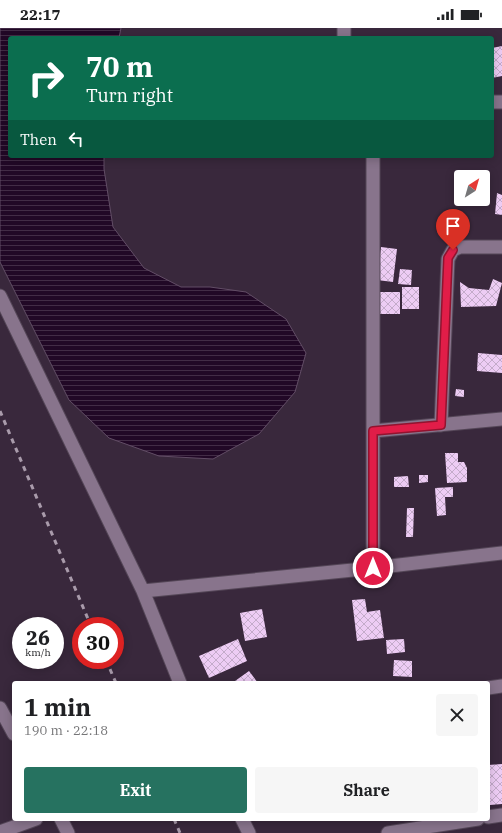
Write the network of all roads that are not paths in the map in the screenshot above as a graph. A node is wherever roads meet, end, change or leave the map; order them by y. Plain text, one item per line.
1 (373, 158) edge
2 (502, 247) edge
3 (0, 296) edge
4 (502, 419) edge
5 (441, 425) junction
6 (373, 431) junction
7 (502, 552) edge
8 (373, 568) junction
9 (143, 591) junction
10 (179, 681) edge
11 (502, 686) edge
12 (490, 688) edge
13 (0, 708) edge
14 (12, 730) edge
15 (502, 815) edge
16 (490, 817) edge
17 (30, 821) edge
18 (61, 821) edge
19 (243, 821) edge
20 (465, 821) edge
21 (0, 832) edge
22 (68, 833) edge
23 (249, 833) edge
24 (388, 833) edge

1 - 6 street
2 - 5 street
3 - 9 street
4 - 5 street
5 - 6 street
6 - 8 street
7 - 8 street
8 - 9 street
9 - 10 street
11 - 12 street
13 - 14 street
15 - 16 street
17 - 21 street
18 - 22 street
19 - 23 street
20 - 24 street

